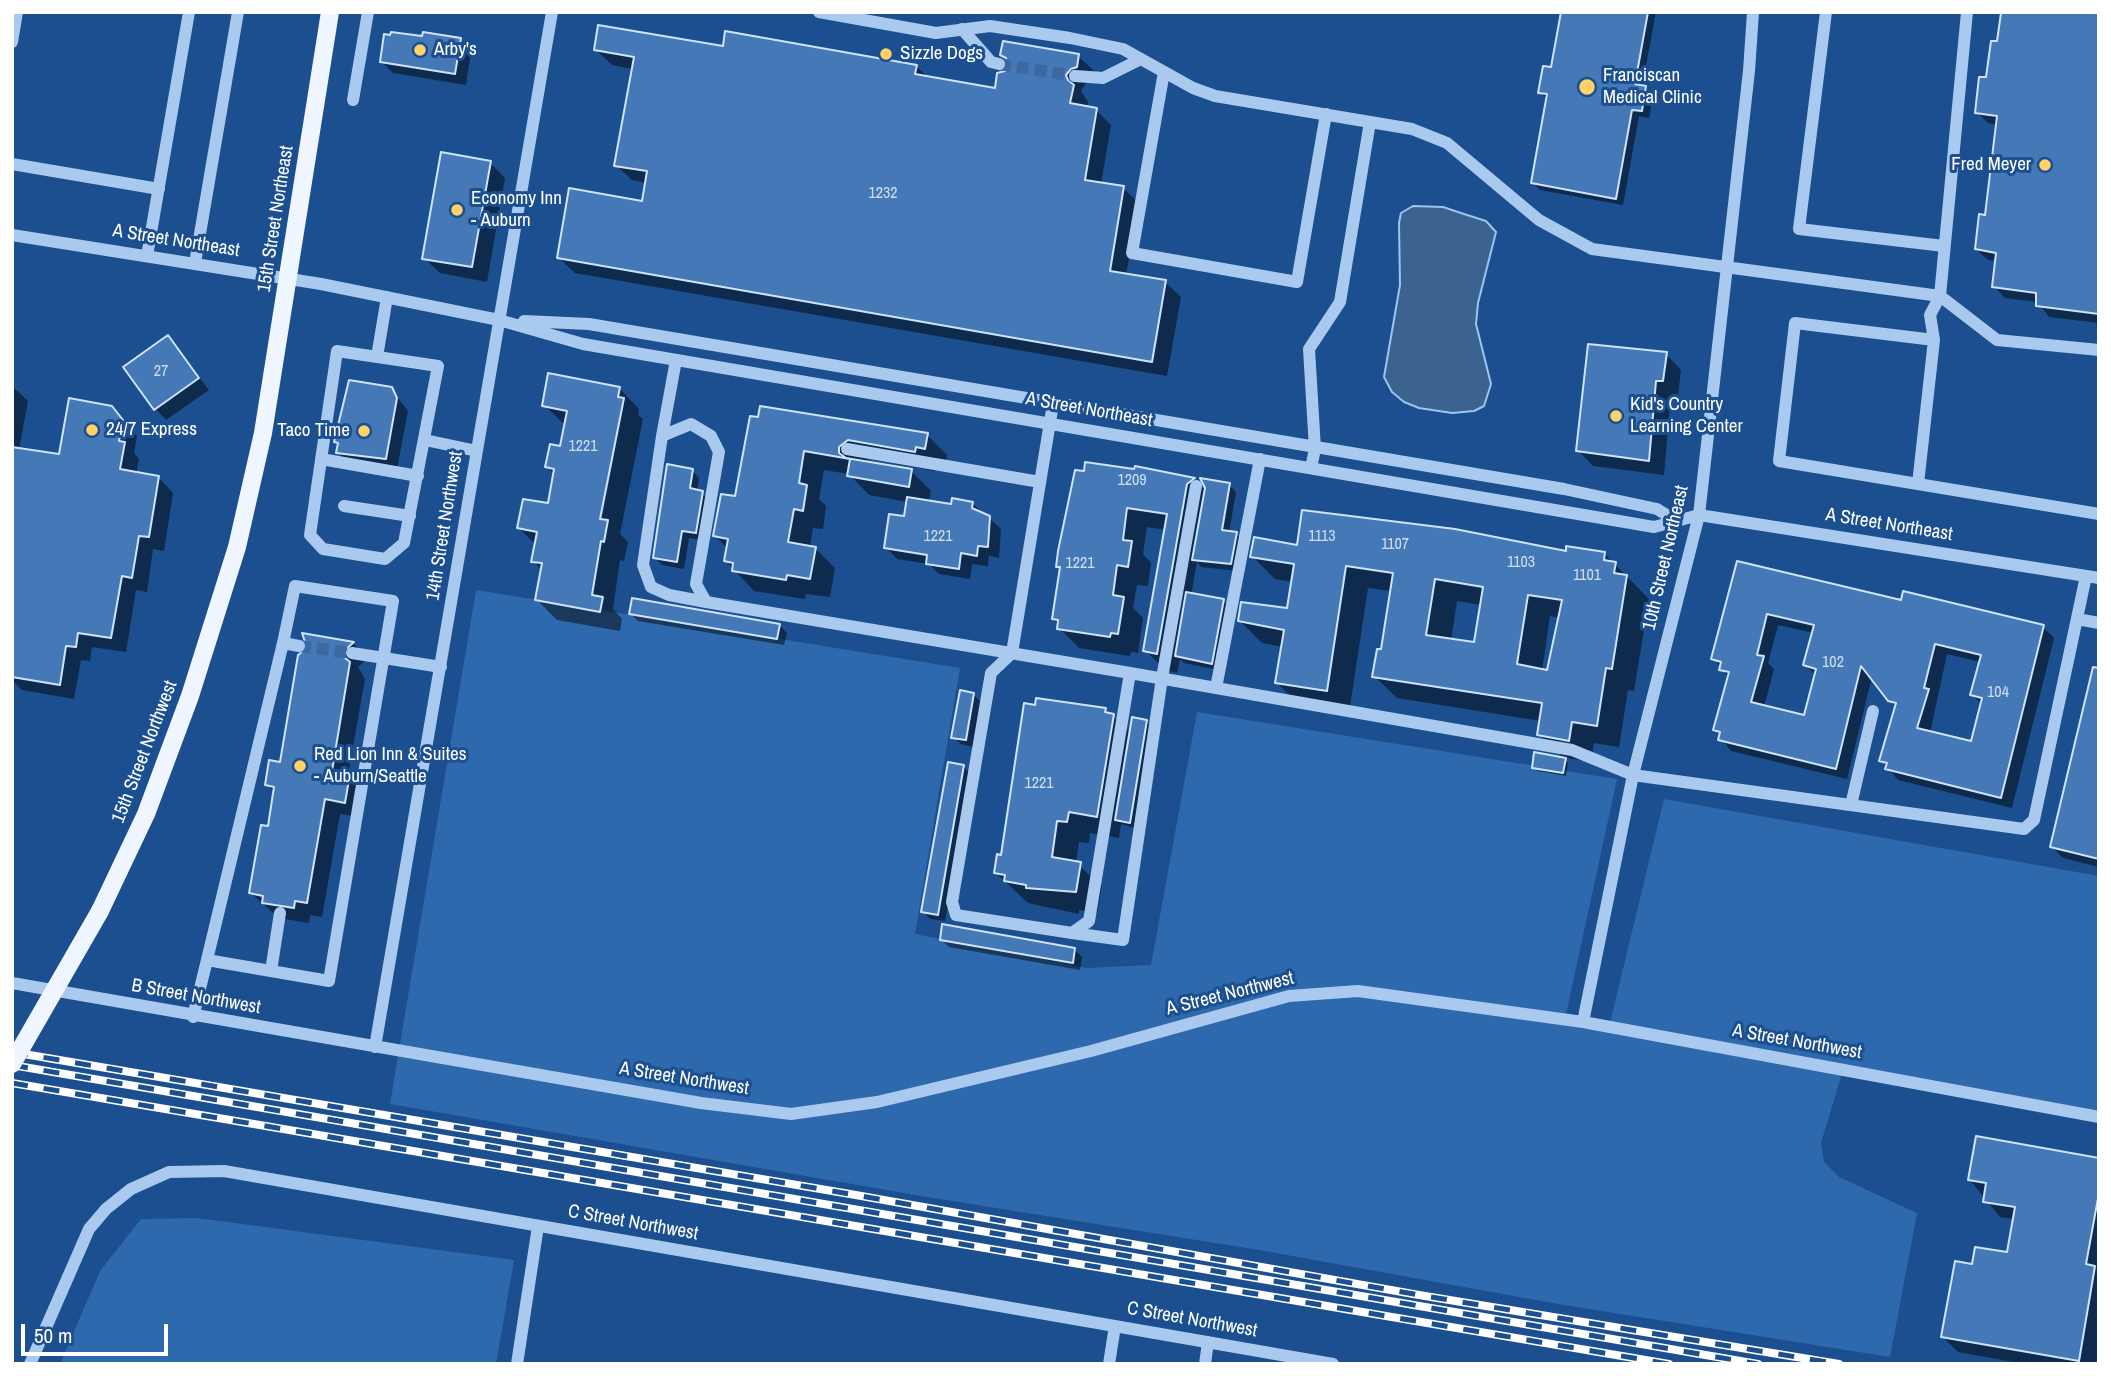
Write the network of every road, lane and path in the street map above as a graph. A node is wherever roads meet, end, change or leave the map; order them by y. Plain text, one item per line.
1 (17, 12) edge
2 (189, 12) edge
3 (238, 12) edge
4 (330, 12) edge
5 (368, 12) edge
6 (552, 12) edge
7 (819, 12) edge
8 (1753, 12) edge
9 (1826, 12) edge
10 (1967, 12) edge
11 (962, 29) junction
12 (12, 42) edge
13 (1141, 59) junction
14 (999, 64) tunnel mouth
15 (1164, 72) junction
16 (1075, 76) tunnel mouth
17 (353, 100) dead end
18 (1326, 114) junction
19 (1370, 122) junction
20 (12, 164) edge
21 (159, 189) junction
22 (12, 234) edge
23 (1944, 246) junction
24 (147, 256) junction
25 (195, 263) junction
26 (1726, 270) junction
27 (287, 278) junction
28 (1940, 296) junction
29 (387, 297) junction
30 (499, 320) junction
31 (1934, 340) junction
32 (2099, 350) edge
33 (377, 357) junction
34 (676, 360) junction
35 (1053, 404) junction
36 (1050, 423) junction
37 (263, 433) joint
38 (662, 436) junction
39 (425, 440) junction
40 (847, 449) dead end
41 (1315, 449) junction
42 (477, 451) junction
43 (321, 459) junction
44 (1260, 459) junction
45 (1311, 468) junction
46 (418, 476) junction
47 (1040, 482) junction
48 (1917, 484) junction
49 (1196, 486) dead end
50 (344, 506) dead end
51 (2099, 514) edge
52 (1699, 515) junction
53 (410, 516) junction
54 (1673, 519) junction
55 (2092, 577) edge
56 (706, 602) junction
57 (2077, 619) junction
58 (2099, 623) edge
59 (283, 643) junction
60 (299, 646) tunnel mouth
61 (352, 653) tunnel mouth
62 (1012, 653) junction
63 (384, 659) junction
64 (441, 667) junction
65 (1130, 673) junction
66 (1162, 678) junction
67 (1216, 688) junction
68 (1873, 711) dead end
69 (1633, 775) junction
70 (1851, 805) junction
71 (280, 913) dead end
72 (1072, 933) junction
73 (206, 960) junction
74 (271, 971) junction
75 (12, 983) edge
76 (194, 1017) junction
77 (1583, 1022) junction
78 (374, 1047) junction
79 (12, 1064) edge
80 (2099, 1117) edge
81 (538, 1226) junction
82 (1115, 1326) junction
83 (1208, 1342) junction
84 (30, 1364) edge
85 (517, 1364) edge
86 (1109, 1364) edge
87 (1205, 1364) edge
88 (1333, 1364) edge

1 - 12 street
2 - 21 street
3 - 25 street
4 - 27 main road, 15th Street Northeast
5 - 17 street
6 - 30 street, 14th Street Northwest
7 - 11 street
8 - 26 street, 10th Street Northeast
9 - 23 street
10 - 23 street
11 - 13 street
11 - 14 street
13 - 15 street
13 - 16 street
15 - 18 street
15 - 18 street
18 - 19 street
19 - 26 street
19 - 41 street
20 - 21 street
21 - 24 street
22 - 24 street, A Street Northeast
23 - 28 street
24 - 25 street, A Street Northeast
25 - 27 street, A Street Northeast
26 - 28 street
26 - 52 street, 10th Street Northeast
27 - 29 street, A Street Northeast
27 - 37 main road, 15th Street Northeast
28 - 31 street
28 - 32 street
29 - 30 street, A Street Northeast
29 - 33 street
30 - 34 street, A Street Northeast
30 - 35 street, A Street Northeast
30 - 42 street, 14th Street Northwest
31 - 48 street
31 - 48 street
33 - 39 street
33 - 43 street
34 - 36 street, A Street Northeast
34 - 38 street
35 - 36 street
35 - 41 street, A Street Northeast
36 - 44 street, A Street Northeast
36 - 47 street
37 - 79 main road, 15th Street Northwest, bridge
38 - 56 street
38 - 56 street
39 - 42 street
39 - 46 street
40 - 47 street
41 - 45 street
41 - 54 street, A Street Northeast
42 - 64 street, 14th Street Northwest
43 - 46 street
43 - 53 street
44 - 45 street, A Street Northeast
44 - 67 street
45 - 54 street, A Street Northeast
46 - 53 street
47 - 62 street
48 - 51 street
49 - 66 street
50 - 53 street
52 - 54 street, A Street Northeast
52 - 55 street, A Street Northeast
52 - 69 street, 10th Street Northeast
55 - 57 street
56 - 62 street
57 - 58 street
57 - 70 street
59 - 60 street
59 - 63 street
59 - 73 street
61 - 63 street
62 - 65 street
62 - 72 street
63 - 64 street
63 - 74 street
64 - 78 street, 14th Street Northwest
65 - 66 street
65 - 72 street
66 - 67 street
66 - 72 street
67 - 69 street
68 - 70 street
69 - 70 street
69 - 77 street, 10th Street Northeast
71 - 74 street
73 - 74 street
73 - 76 street
75 - 76 street, B Street Northwest
76 - 78 street, B Street Northwest
77 - 78 street, A Street Northwest
77 - 80 street, A Street Northwest
81 - 82 street, C Street Northwest
81 - 84 street, C Street Northwest
81 - 85 street
82 - 83 street, C Street Northwest
82 - 86 street
83 - 87 street
83 - 88 street, C Street Northwest

